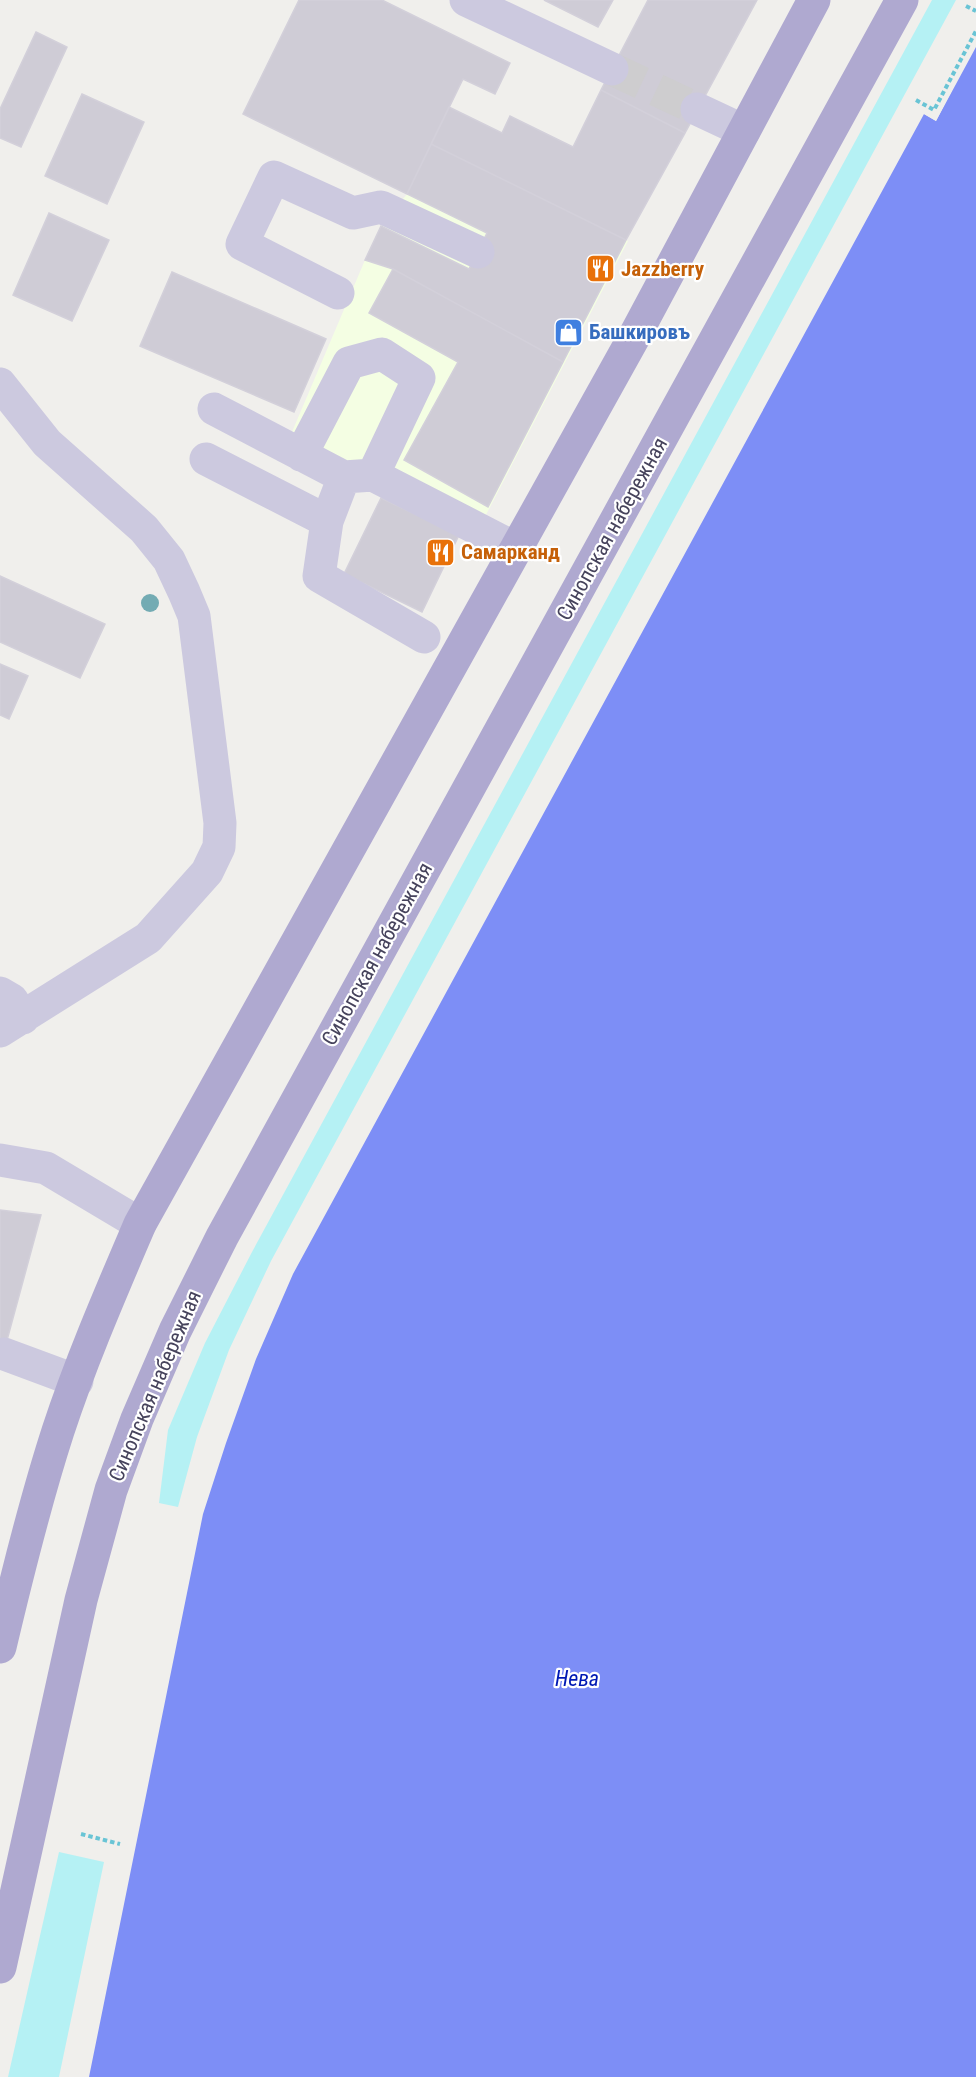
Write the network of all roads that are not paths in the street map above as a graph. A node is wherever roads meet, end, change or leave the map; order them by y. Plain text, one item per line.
1 (466, 0) edge
2 (814, 0) edge
3 (902, 0) edge
4 (612, 69) tunnel mouth
5 (697, 109) tunnel mouth
6 (744, 131) junction
7 (478, 252) dead end
8 (338, 293) dead end
9 (0, 384) edge
10 (214, 409) dead end
11 (301, 455) junction
12 (207, 459) dead end
13 (358, 476) junction
14 (327, 521) junction
15 (515, 548) junction
16 (424, 637) dead end
17 (0, 993) edge
18 (11, 1025) edge
19 (0, 1160) edge
20 (140, 1224) junction
21 (4, 1354) dead end
22 (77, 1381) junction
23 (0, 1647) edge
24 (4, 1905) edge
25 (0, 1967) edge

1 - 4 lane
2 - 6 main road
3 - 24 main road, Синопская набережная
5 - 6 lane
6 - 15 main road
7 - 8 lane
9 - 18 lane
10 - 11 lane
11 - 13 lane
11 - 13 lane
12 - 14 lane
13 - 14 lane
13 - 15 lane
14 - 16 lane
15 - 20 main road
17 - 18 lane
19 - 20 lane
20 - 22 main road
21 - 22 lane
22 - 23 main road
24 - 25 main road, Синопская набережная

